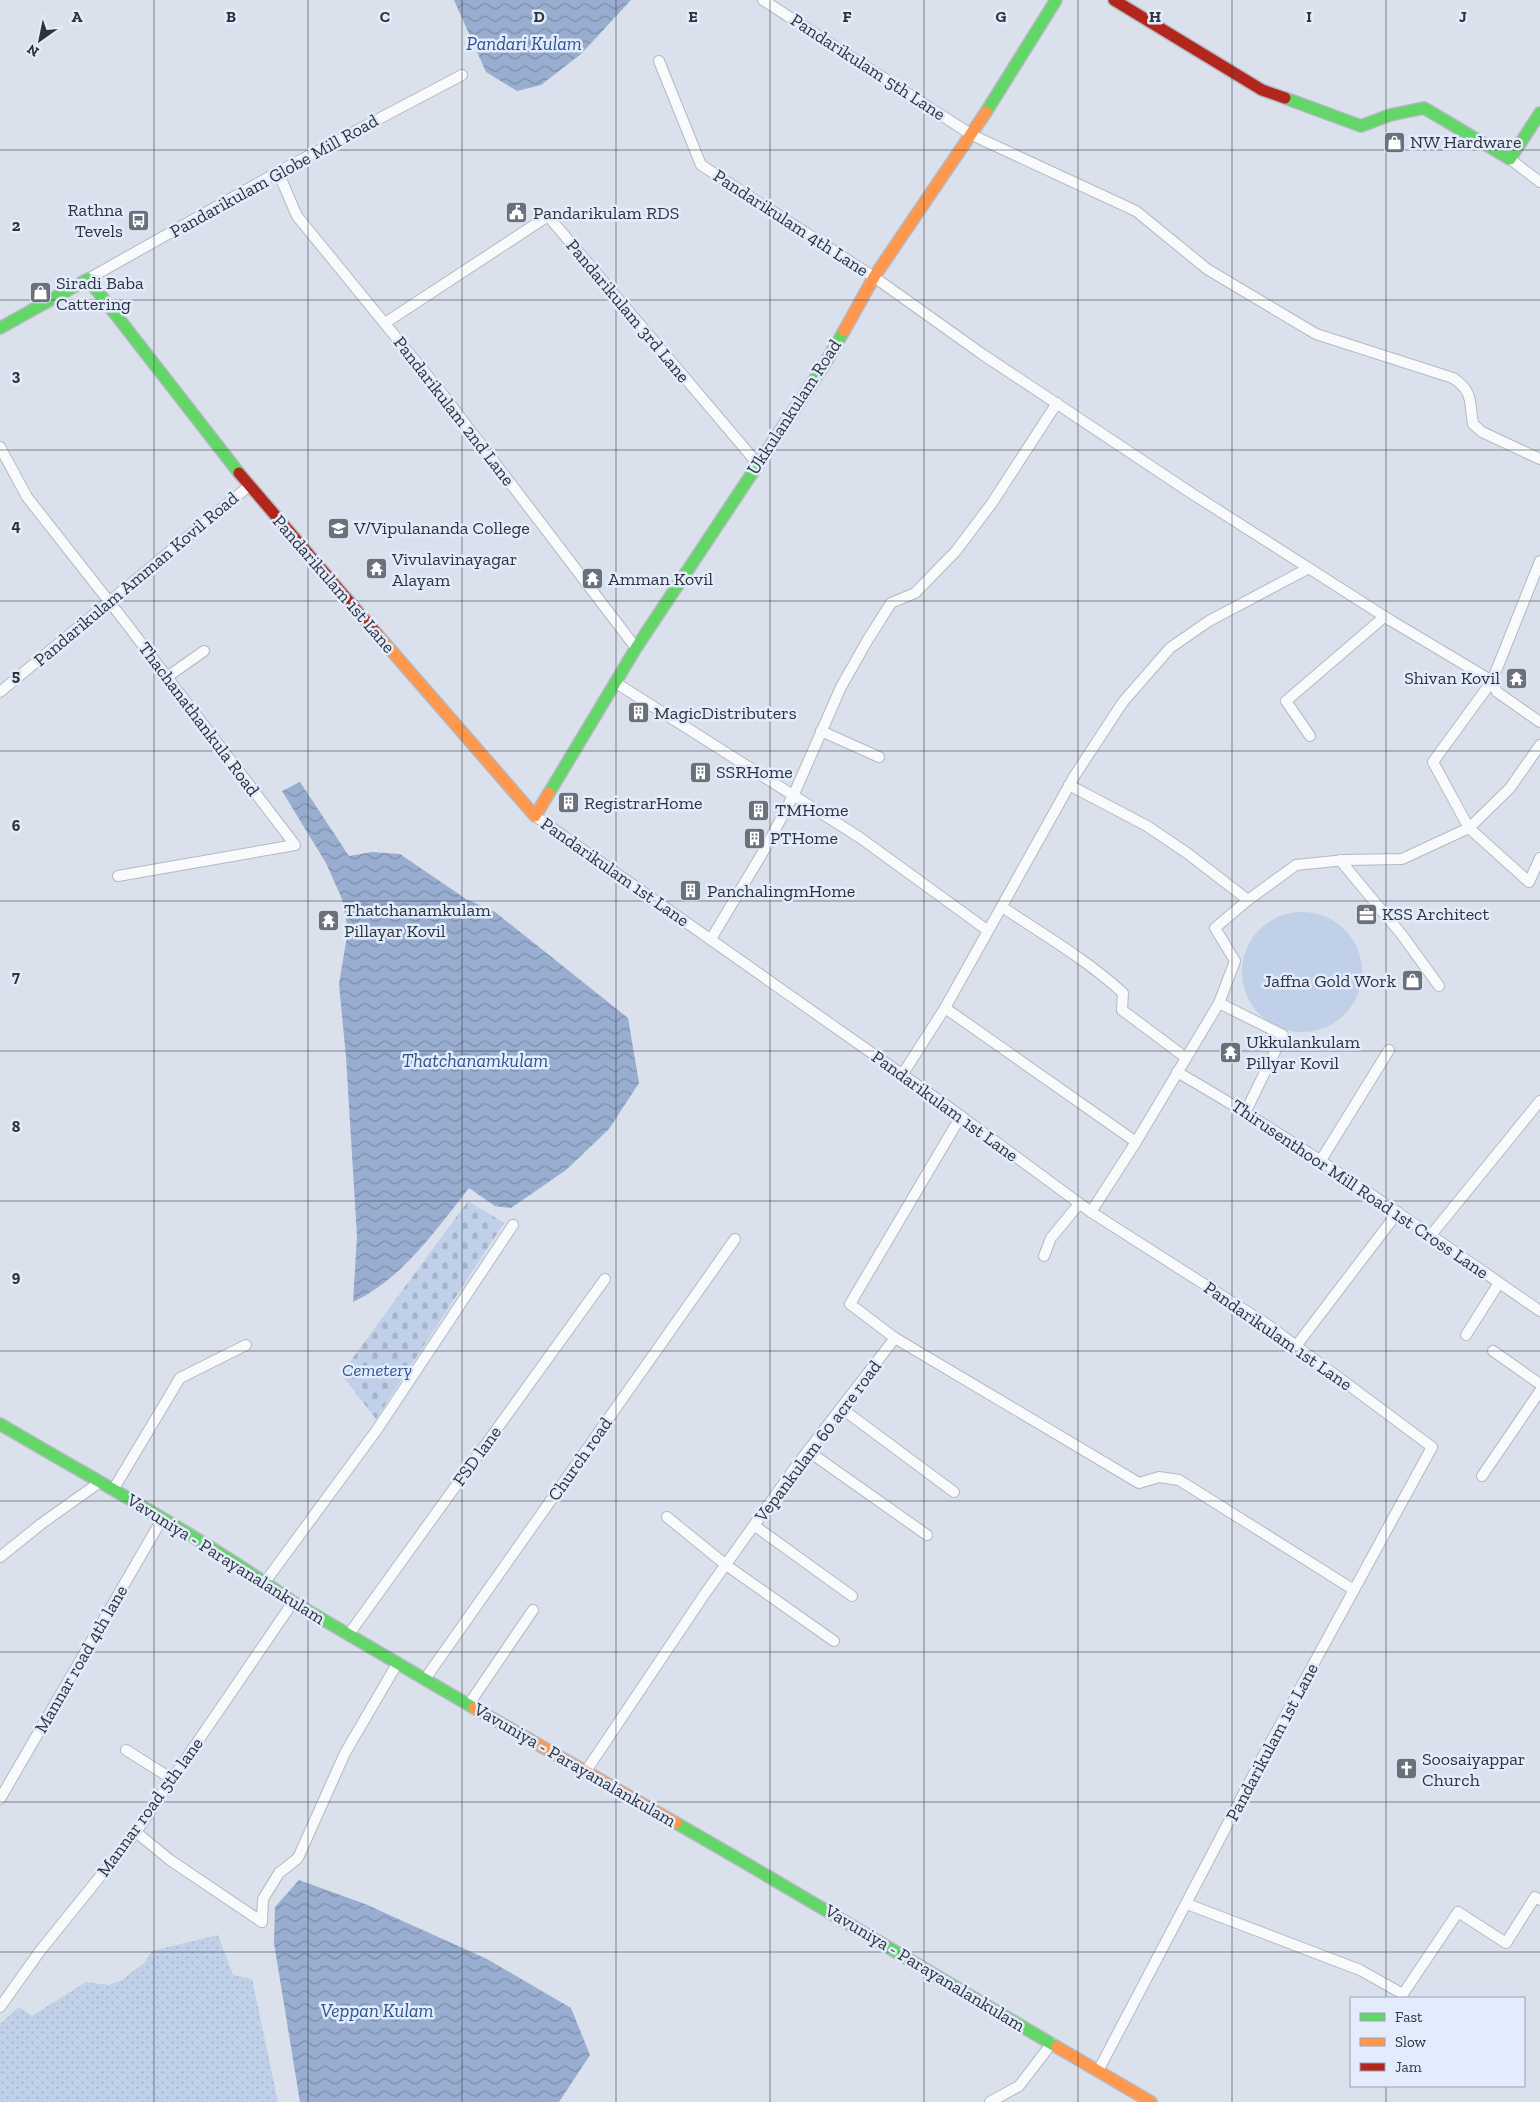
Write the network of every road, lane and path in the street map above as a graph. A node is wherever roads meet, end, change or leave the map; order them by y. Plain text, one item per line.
1 (762, 0) edge
2 (1056, 0) edge
3 (1114, 0) edge
4 (659, 61) dead end
5 (462, 75) dead end
6 (1540, 113) edge
7 (972, 135) junction
8 (1510, 159) junction
9 (278, 172) junction
10 (1540, 182) edge
11 (874, 277) junction
12 (88, 279) junction
13 (385, 324) junction
14 (0, 328) edge
15 (1057, 404) junction
16 (0, 447) edge
17 (1540, 459) edge
18 (757, 463) junction
19 (249, 486) junction
20 (1540, 561) edge
21 (1309, 568) junction
22 (109, 602) junction
23 (1390, 620) junction
24 (636, 648) junction
25 (204, 651) dead end
26 (167, 677) junction
27 (1492, 681) junction
28 (616, 683) junction
29 (0, 692) edge
30 (1540, 722) edge
31 (821, 731) junction
32 (1310, 736) dead end
33 (1540, 745) edge
34 (879, 757) dead end
35 (1069, 785) junction
36 (794, 794) junction
37 (535, 816) junction
38 (1469, 828) junction
39 (1540, 858) edge
40 (1340, 860) junction
41 (118, 876) dead end
42 (1248, 900) junction
43 (1002, 907) junction
44 (988, 930) junction
45 (711, 939) junction
46 (1439, 986) dead end
47 (1219, 1002) junction
48 (945, 1008) junction
49 (1389, 1050) dead end
50 (1185, 1057) junction
51 (1177, 1072) junction
52 (902, 1075) junction
53 (1540, 1101) edge
54 (1246, 1111) junction
55 (961, 1116) junction
56 (1136, 1142) junction
57 (1321, 1160) junction
58 (1079, 1204) junction
59 (1091, 1212) junction
60 (1398, 1212) junction
61 (513, 1225) dead end
62 (1430, 1235) junction
63 (735, 1240) dead end
64 (1044, 1256) dead end
65 (604, 1279) dead end
66 (1499, 1283) junction
67 (1540, 1312) edge
68 (1466, 1335) dead end
69 (896, 1338) junction
70 (246, 1345) dead end
71 (1296, 1346) junction
72 (1494, 1352) dead end
73 (1540, 1384) edge
74 (1540, 1391) edge
75 (841, 1408) junction
76 (0, 1424) edge
77 (808, 1451) junction
78 (1482, 1476) dead end
79 (100, 1482) junction
80 (113, 1490) junction
81 (954, 1492) dead end
82 (667, 1516) dead end
83 (162, 1519) junction
84 (755, 1526) junction
85 (927, 1534) dead end
86 (0, 1557) edge
87 (726, 1565) junction
88 (265, 1582) junction
89 (1354, 1590) junction
90 (852, 1596) dead end
91 (293, 1602) junction
92 (533, 1610) dead end
93 (348, 1634) junction
94 (834, 1641) dead end
95 (396, 1664) junction
96 (425, 1679) junction
97 (469, 1704) junction
98 (126, 1750) dead end
99 (586, 1771) junction
100 (172, 1780) junction
101 (0, 1799) edge
102 (136, 1832) junction
103 (1540, 1900) edge
104 (1187, 1904) junction
105 (0, 2007) edge
106 (1052, 2043) junction
107 (1098, 2071) junction
108 (990, 2102) edge
109 (1151, 2102) edge

1 - 7 street, Pandarikulam 5th Lane
2 - 7 main road, Ukkulankulam Road
3 - 8 main road
4 - 11 street, Pandarikulam 4th Lane
5 - 9 street, Pandarikulam Globe Mill Road
6 - 8 main road
7 - 11 main road, Ukkulankulam Road
7 - 17 street, Pandarikulam 5th Lane
8 - 10 street
9 - 12 street, Pandarikulam Globe Mill Road
9 - 13 street, Pandarikulam 2nd Lane
11 - 15 street, Pandarikulam 4th Lane
11 - 18 main road, Ukkulankulam Road
12 - 14 main road
12 - 19 main road, Pandarikulam 1st Lane
13 - 18 street, Pandarikulam 3rd Lane
13 - 24 street, Pandarikulam 2nd Lane
15 - 21 street, Pandarikulam 4th Lane
15 - 31 street
16 - 22 street, Thachanathankula Road
18 - 24 main road, Ukkulankulam Road
19 - 22 street, Pandarikulam Amman Kovil Road
19 - 37 main road, Pandarikulam 1st Lane
20 - 27 street
21 - 23 street, Pandarikulam 4th Lane
21 - 35 street
22 - 26 street, Thachanathankula Road
22 - 29 street, Pandarikulam Amman Kovil Road
23 - 27 street, Pandarikulam 4th Lane
23 - 32 street
24 - 28 main road, Ukkulankulam Road
25 - 26 street
26 - 41 street, Thachanathankula Road
27 - 30 street, Pandarikulam 4th Lane
27 - 38 street
28 - 36 street
28 - 37 main road, Ukkulankulam Road
31 - 34 street
31 - 36 street
33 - 38 street
35 - 42 street
35 - 43 street
36 - 44 street
36 - 45 street
37 - 45 street, Pandarikulam 1st Lane
38 - 39 street
38 - 40 street
40 - 42 street
40 - 46 street
42 - 47 street
43 - 44 street
43 - 50 street
44 - 48 street
45 - 52 street, Pandarikulam 1st Lane
47 - 50 street
47 - 54 street
48 - 52 street
48 - 56 street
49 - 57 street
50 - 51 street
51 - 54 street, Thirusenthoor Mill Road 1st Cross Lane
51 - 56 street
52 - 55 street, Pandarikulam 1st Lane
53 - 62 street
54 - 57 street, Thirusenthoor Mill Road 1st Cross Lane
55 - 58 street, Pandarikulam 1st Lane
55 - 69 street
56 - 59 street
57 - 60 street, Thirusenthoor Mill Road 1st Cross Lane
58 - 59 street, Pandarikulam 1st Lane
58 - 64 street
59 - 71 street, Pandarikulam 1st Lane
60 - 62 street, Thirusenthoor Mill Road 1st Cross Lane
60 - 71 street
61 - 88 street
62 - 66 street, Thirusenthoor Mill Road 1st Cross Lane
63 - 96 street, Church road
65 - 93 street, FSD lane
66 - 67 street, Thirusenthoor Mill Road 1st Cross Lane
66 - 68 street
69 - 75 street, Vepankulam 60 acre road
69 - 89 street
70 - 80 street
71 - 89 street, Pandarikulam 1st Lane
72 - 73 street
74 - 78 street
75 - 77 street, Vepankulam 60 acre road
75 - 81 street
76 - 79 main road, Vavuniya - Parayanalankulam
77 - 84 street, Vepankulam 60 acre road
77 - 85 street
79 - 80 main road, Vavuniya - Parayanalankulam
79 - 86 street
80 - 83 main road, Vavuniya - Parayanalankulam
82 - 87 street
83 - 88 main road, Vavuniya - Parayanalankulam
83 - 101 street, Mannar road 4th lane
84 - 87 street, Vepankulam 60 acre road
84 - 90 street
87 - 94 street
87 - 99 street, Vepankulam 60 acre road
88 - 91 main road, Vavuniya - Parayanalankulam
89 - 104 street, Pandarikulam 1st Lane
91 - 93 main road, Vavuniya - Parayanalankulam
91 - 100 street, Mannar road 5th lane
92 - 97 street
93 - 95 main road, Vavuniya - Parayanalankulam
95 - 96 main road, Vavuniya - Parayanalankulam
95 - 102 street
96 - 97 main road, Vavuniya - Parayanalankulam
97 - 99 main road, Vavuniya - Parayanalankulam
98 - 100 street
99 - 106 main road, Vavuniya - Parayanalankulam
100 - 102 street, Mannar road 5th lane
102 - 105 street, Mannar road 5th lane
103 - 104 street
104 - 107 street, Pandarikulam 1st Lane
106 - 107 main road, Vavuniya - Parayanalankulam
106 - 108 street
107 - 109 main road, Vavuniya - Parayanalankulam

